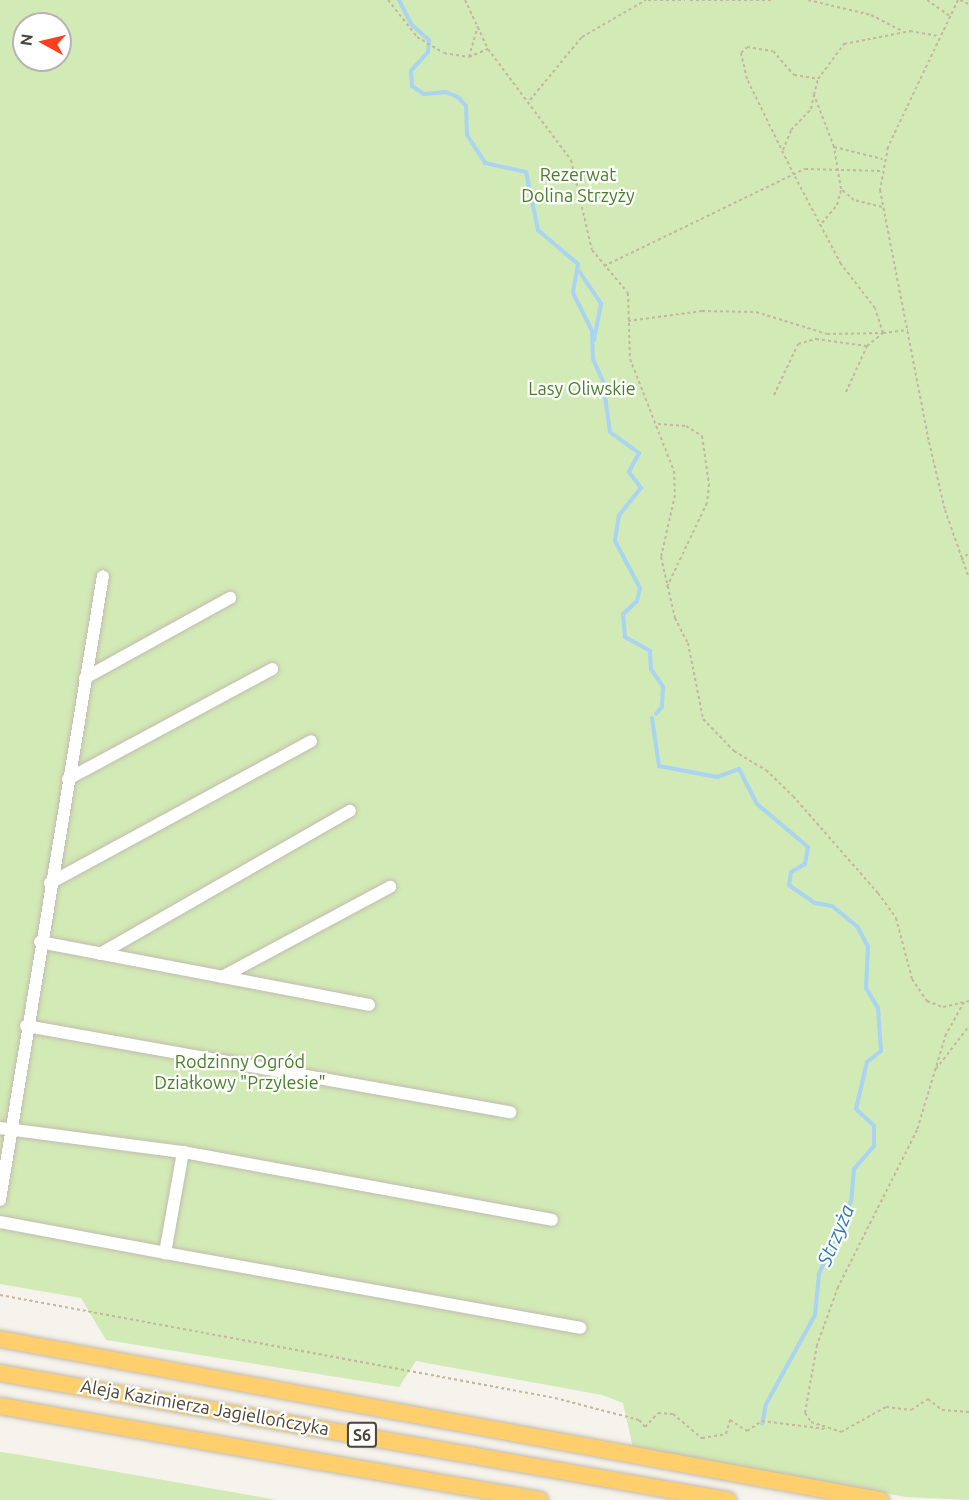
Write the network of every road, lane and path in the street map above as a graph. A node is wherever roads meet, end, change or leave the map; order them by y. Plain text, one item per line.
1 (388, 0) edge
2 (465, 0) edge
3 (647, 0) edge
4 (685, 0) edge
5 (690, 0) edge
6 (771, 0) edge
7 (808, 0) edge
8 (927, 0) edge
9 (959, 0) edge
10 (969, 4) edge
11 (950, 16) junction
12 (478, 26) junction
13 (911, 31) junction
14 (938, 37) junction
15 (488, 49) junction
16 (469, 57) junction
17 (818, 79) junction
18 (814, 94) junction
19 (531, 100) junction
20 (834, 147) junction
21 (783, 151) junction
22 (883, 159) junction
23 (881, 171) junction
24 (838, 172) junction
25 (794, 175) junction
26 (841, 189) junction
27 (882, 207) junction
28 (822, 222) junction
29 (604, 266) junction
30 (628, 321) junction
31 (908, 330) junction
32 (883, 333) junction
33 (867, 346) junction
34 (846, 392) dead end
35 (774, 395) dead end
36 (658, 424) junction
37 (969, 553) edge
38 (961, 560) junction
39 (103, 576) dead end
40 (969, 578) edge
41 (667, 587) junction
42 (230, 598) dead end
43 (272, 669) dead end
44 (85, 678) junction
45 (311, 741) dead end
46 (68, 779) junction
47 (350, 811) dead end
48 (50, 883) junction
49 (390, 888) dead end
50 (40, 942) junction
51 (100, 954) junction
52 (222, 977) junction
53 (969, 1001) edge
54 (964, 1002) junction
55 (369, 1005) dead end
56 (26, 1026) junction
57 (969, 1026) edge
58 (934, 1072) junction
59 (510, 1112) dead end
60 (4, 1128) edge
61 (183, 1152) junction
62 (0, 1200) edge
63 (552, 1220) dead end
64 (0, 1222) edge
65 (165, 1253) junction
66 (0, 1294) edge
67 (579, 1328) dead end
68 (0, 1339) edge
69 (0, 1373) edge
70 (0, 1406) edge
71 (969, 1412) edge
72 (825, 1429) junction
73 (464, 1486) junction
74 (513, 1500) edge
75 (540, 1500) edge
76 (729, 1500) edge
77 (880, 1500) edge

1 - 16 path
2 - 12 path
3 - 4 path
3 - 19 path
5 - 6 path
7 - 13 path
8 - 11 path
9 - 10 path
9 - 11 path
11 - 14 path
12 - 15 path
12 - 16 path
13 - 14 path
13 - 17 path
14 - 22 path
15 - 16 path
15 - 19 path
17 - 18 path
17 - 21 path
18 - 20 path
18 - 21 path
19 - 29 path
20 - 22 path
20 - 24 path
21 - 25 path
22 - 23 path
23 - 24 path
23 - 27 path
24 - 25 path
24 - 26 path
25 - 28 path
25 - 29 path
26 - 27 path
26 - 28 path
27 - 31 path
28 - 32 path
29 - 30 path
30 - 32 path
30 - 36 path
31 - 32 path
31 - 38 path
32 - 33 path
33 - 34 path
33 - 35 path
36 - 41 path
36 - 41 path
37 - 38 path
38 - 40 path
39 - 44 lane
41 - 54 path
42 - 44 lane
43 - 46 lane
44 - 46 lane
45 - 48 lane
46 - 48 lane
47 - 51 lane
48 - 50 lane
49 - 52 lane
50 - 51 lane
50 - 56 lane
51 - 52 lane
52 - 55 lane
53 - 54 path
54 - 58 path
56 - 59 lane
56 - 60 lane
57 - 58 path
58 - 72 path
60 - 61 lane
60 - 62 lane
61 - 63 lane
61 - 65 lane
64 - 65 lane
65 - 67 lane
66 - 72 path
68 - 77 highway
69 - 76 highway, Aleja Kazimierza Jagiellończyka / S6
70 - 73 highway, Aleja Kazimierza Jagiellończyka / S6
71 - 72 path
73 - 74 highway
73 - 75 highway, Aleja Kazimierza Jagiellończyka / S6

